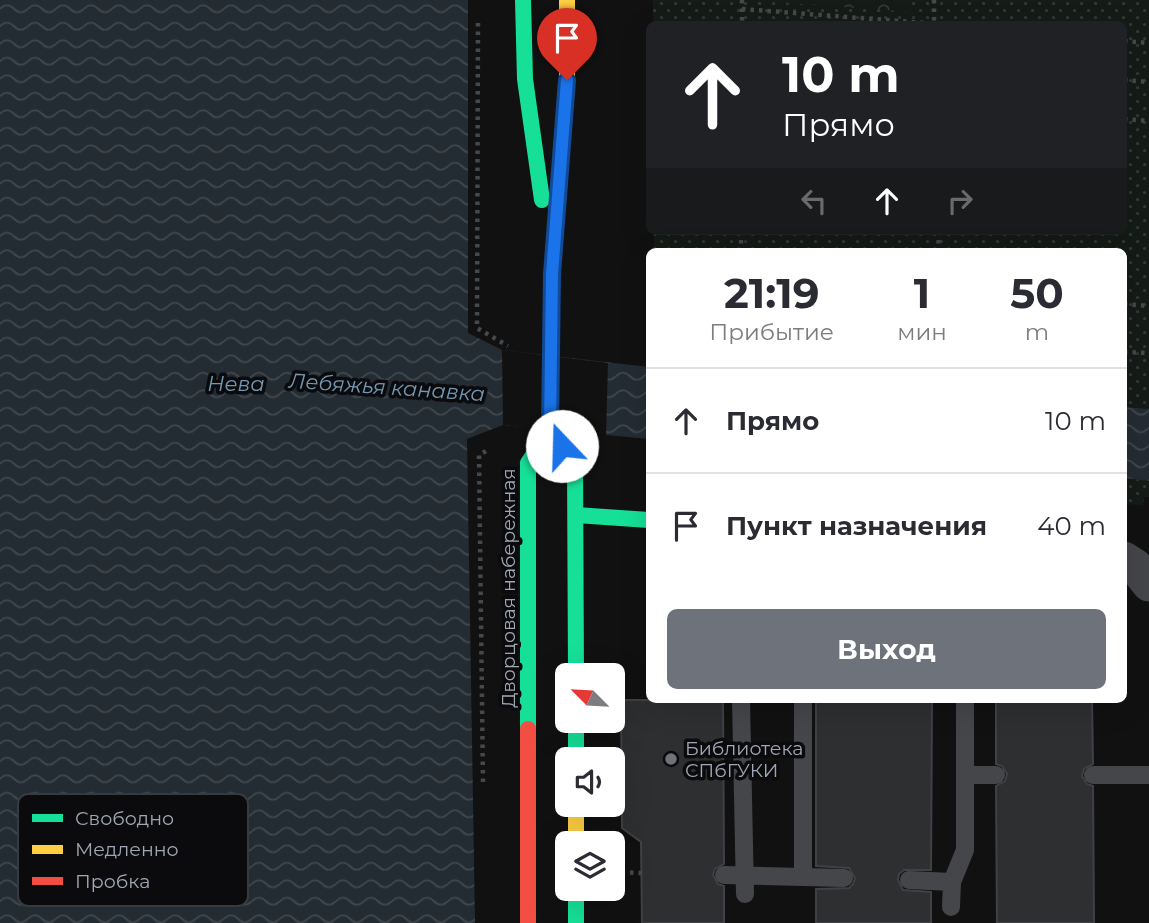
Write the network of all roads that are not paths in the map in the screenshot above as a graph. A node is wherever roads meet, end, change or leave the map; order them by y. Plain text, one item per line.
1 (523, 0) edge
2 (567, 0) edge
3 (552, 274) junction
4 (550, 430) junction
5 (576, 515) junction
6 (646, 520) edge
7 (1127, 561) edge
8 (1149, 584) edge
9 (576, 663) edge
10 (741, 703) edge
11 (803, 703) edge
12 (965, 703) edge
13 (965, 775) junction
14 (996, 775) dead end
15 (1093, 775) dead end
16 (1149, 775) edge
17 (724, 874) dead end
18 (744, 875) junction
19 (803, 877) junction
20 (844, 878) dead end
21 (909, 880) dead end
22 (952, 882) junction
23 (744, 894) dead end
24 (576, 901) edge
25 (951, 907) dead end
26 (528, 923) edge
27 (576, 923) edge

1 - 3 main road
2 - 3 main road
3 - 4 main road
4 - 5 main road
4 - 26 main road, Дворцовая набережная
5 - 6 main road
5 - 9 main road
7 - 8 street
10 - 18 lane
11 - 19 lane
12 - 13 lane
13 - 14 lane
13 - 22 lane
15 - 16 lane
17 - 18 lane
18 - 19 lane
18 - 23 lane
19 - 20 lane
21 - 22 lane
22 - 25 lane
24 - 27 main road

